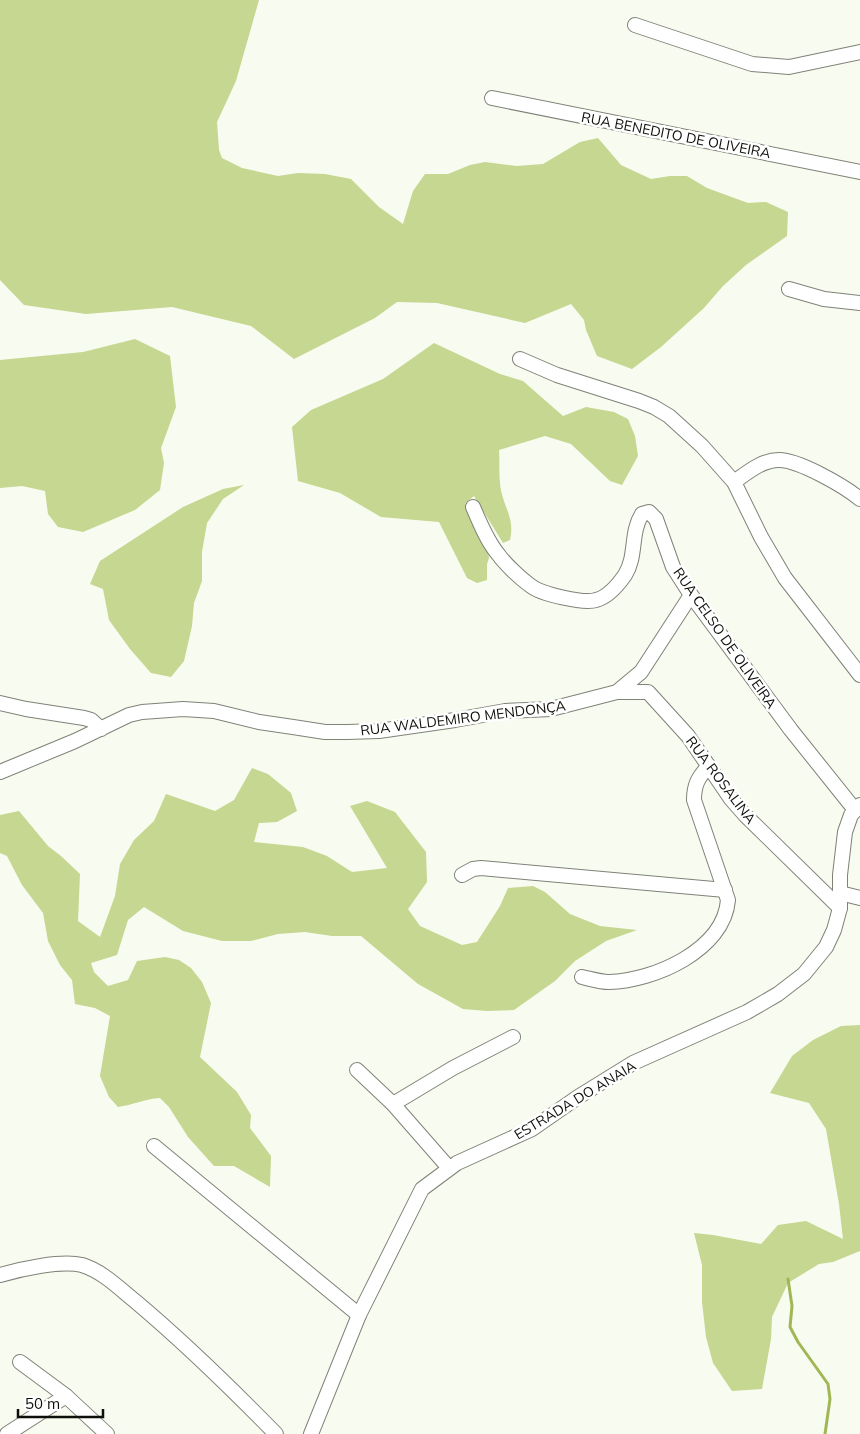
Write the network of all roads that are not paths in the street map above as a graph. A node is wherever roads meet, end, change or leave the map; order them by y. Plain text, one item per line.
1 (634, 25) dead end
2 (860, 52) edge
3 (492, 98) dead end
4 (860, 172) edge
5 (789, 289) dead end
6 (860, 303) edge
7 (520, 359) dead end
8 (734, 482) junction
9 (860, 499) edge
10 (473, 507) dead end
11 (691, 595) junction
12 (641, 672) junction
13 (860, 675) edge
14 (617, 692) junction
15 (648, 692) junction
16 (0, 703) edge
17 (101, 729) junction
18 (708, 766) junction
19 (0, 772) edge
20 (858, 807) edge
21 (462, 875) dead end
22 (725, 890) junction
23 (840, 893) junction
24 (860, 898) edge
25 (840, 908) junction
26 (582, 977) dead end
27 (513, 1037) dead end
28 (357, 1070) dead end
29 (393, 1104) junction
30 (154, 1146) dead end
31 (449, 1168) junction
32 (0, 1275) edge
33 (359, 1315) junction
34 (20, 1362) dead end
35 (66, 1396) junction
36 (7, 1434) edge
37 (107, 1434) edge
38 (276, 1434) edge
39 (311, 1434) edge

1 - 2 street
3 - 4 street, RUA BENEDITO DE OLIVEIRA
5 - 6 street
7 - 8 street
8 - 9 street
8 - 13 street
10 - 11 street, RUA CELSO DE OLIVEIRA
11 - 12 street, RUA WALDEMIRO MENDONÇA
11 - 20 street, RUA CELSO DE OLIVEIRA
12 - 14 street, RUA WALDEMIRO MENDONÇA
12 - 15 street, RUA ROSALINA
14 - 15 street
14 - 17 street, RUA WALDEMIRO MENDONÇA
15 - 18 street, RUA ROSALINA
16 - 17 street
17 - 19 street, RUA WALDEMIRO MENDONÇA
18 - 22 street
18 - 25 street, RUA ROSALINA
20 - 23 street, ESTRADA DO ANAIA
21 - 22 street
22 - 26 street
23 - 24 street
23 - 25 street, ESTRADA DO ANAIA
25 - 31 street, ESTRADA DO ANAIA
27 - 29 street
28 - 29 street
29 - 31 street
30 - 33 street
31 - 33 street, ESTRADA DO ANAIA
32 - 38 street
33 - 39 street, ESTRADA DO ANAIA
34 - 35 street
35 - 36 street
35 - 37 street

